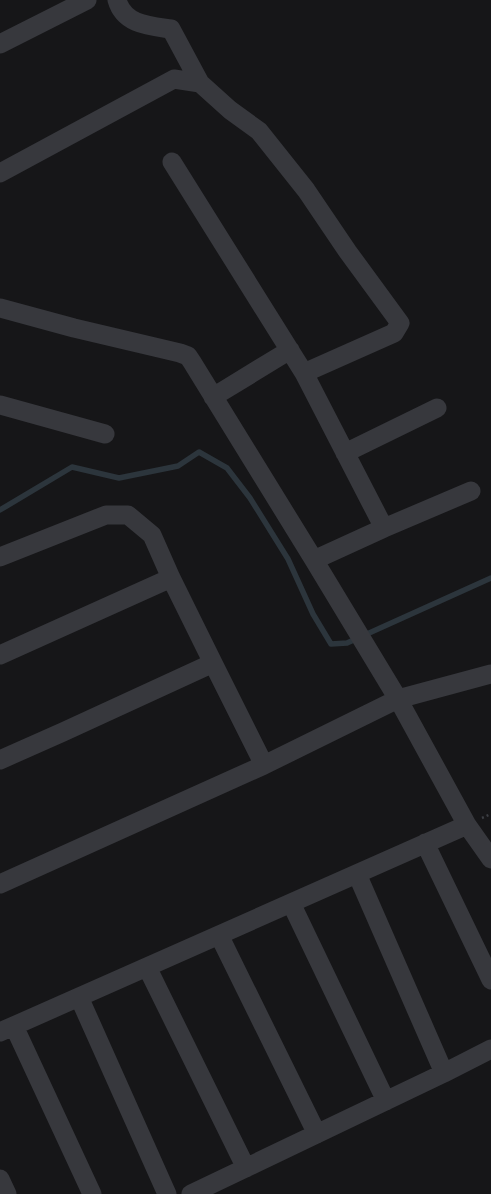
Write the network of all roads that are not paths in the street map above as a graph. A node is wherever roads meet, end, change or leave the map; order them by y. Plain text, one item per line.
1 (87, 0) edge
2 (117, 0) edge
3 (0, 44) edge
4 (200, 83) junction
5 (172, 162) dead end
6 (0, 173) edge
7 (0, 308) edge
8 (290, 350) junction
9 (304, 373) junction
10 (214, 397) junction
11 (0, 405) edge
12 (438, 408) dead end
13 (105, 434) dead end
14 (345, 453) junction
15 (471, 491) dead end
16 (384, 528) junction
17 (0, 557) edge
18 (314, 560) junction
19 (171, 578) junction
20 (0, 655) edge
21 (213, 663) junction
22 (491, 674) edge
23 (398, 700) junction
24 (0, 760) edge
25 (264, 765) junction
26 (467, 825) junction
27 (425, 843) junction
28 (491, 859) edge
29 (357, 874) junction
30 (0, 884) edge
31 (291, 903) junction
32 (219, 935) junction
33 (147, 967) junction
34 (491, 980) edge
35 (79, 997) junction
36 (7, 1029) edge
37 (491, 1049) edge
38 (444, 1074) junction
39 (386, 1101) junction
40 (317, 1134) junction
41 (246, 1168) junction
42 (0, 1179) edge
43 (7, 1194) edge
44 (92, 1194) edge
45 (167, 1194) edge
46 (191, 1194) edge

1 - 3 street
2 - 4 street
4 - 6 street
4 - 9 street
5 - 8 street
7 - 10 street
8 - 9 street
8 - 10 street
9 - 14 street
10 - 18 street
11 - 13 street
12 - 14 street
14 - 16 street
15 - 16 street
16 - 18 street
17 - 19 street
18 - 23 street
19 - 20 street
19 - 21 street
21 - 24 street
21 - 25 street
22 - 23 street
23 - 25 street
23 - 26 street
25 - 30 street
26 - 27 street
26 - 28 street
27 - 29 street
27 - 34 street
29 - 31 street
29 - 38 street
31 - 32 street
31 - 39 street
32 - 33 street
32 - 40 street
33 - 35 street
33 - 41 street
35 - 36 street
35 - 45 street
36 - 44 street
37 - 38 street
38 - 39 street
39 - 40 street
40 - 41 street
41 - 46 street
42 - 43 street

